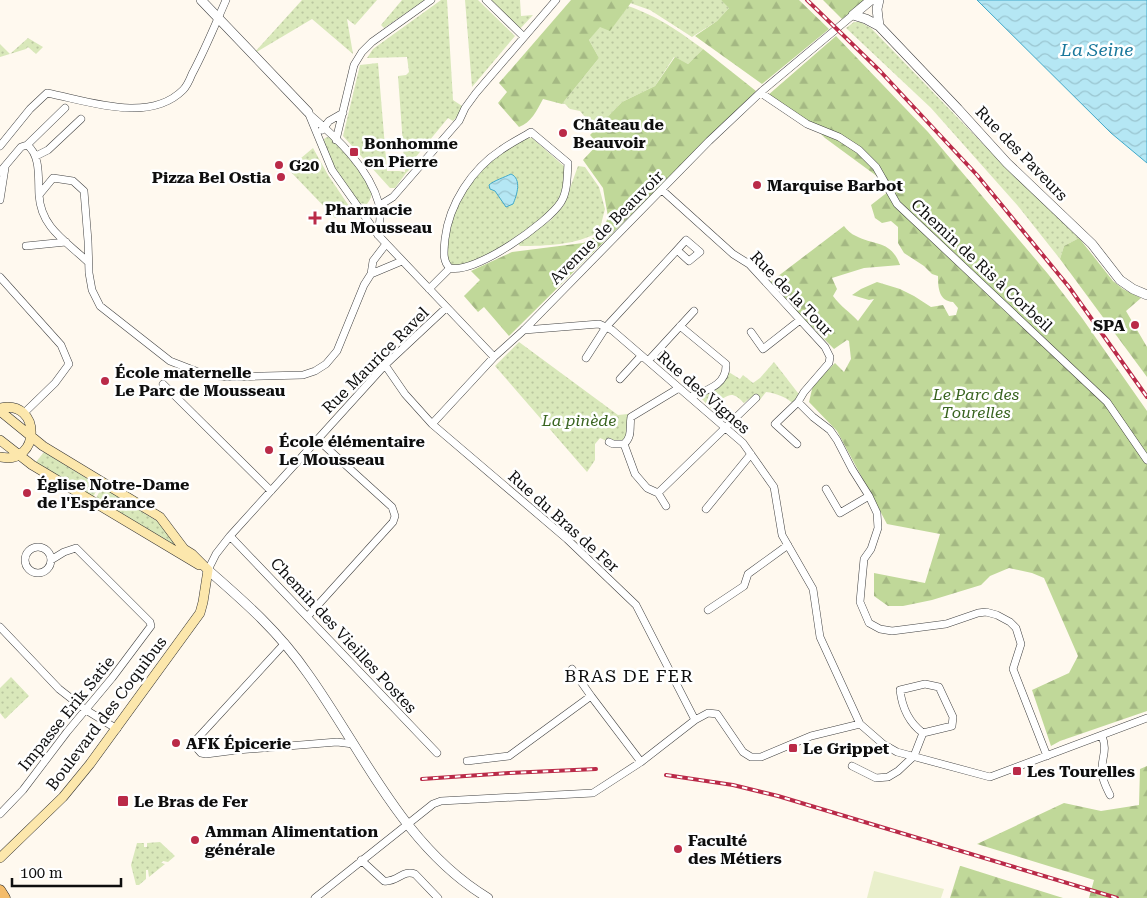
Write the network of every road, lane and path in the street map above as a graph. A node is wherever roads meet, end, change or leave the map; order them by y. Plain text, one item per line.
1 (201, 0) edge
2 (226, 0) edge
3 (431, 0) edge
4 (486, 0) edge
5 (556, 0) edge
6 (871, 0) edge
7 (880, 0) edge
8 (852, 15) junction
9 (218, 17) junction
10 (879, 26) junction
11 (524, 37) junction
12 (760, 93) junction
13 (65, 108) dead end
14 (308, 112) junction
15 (343, 113) junction
16 (80, 119) dead end
17 (324, 127) junction
18 (319, 138) junction
19 (336, 140) junction
20 (27, 145) junction
21 (0, 146) edge
22 (36, 156) junction
23 (2, 170) edge
24 (662, 190) junction
25 (39, 194) junction
26 (0, 200) edge
27 (380, 205) junction
28 (378, 235) junction
29 (66, 242) junction
30 (386, 244) junction
31 (26, 246) dead end
32 (677, 250) dead end
33 (402, 261) junction
34 (88, 262) junction
35 (450, 268) junction
36 (371, 274) junction
37 (0, 277) edge
38 (428, 289) junction
39 (1147, 295) edge
40 (446, 308) junction
41 (694, 311) dead end
42 (800, 320) junction
43 (680, 326) junction
44 (606, 327) junction
45 (524, 330) junction
46 (751, 332) dead end
47 (641, 356) junction
48 (494, 357) junction
49 (586, 358) dead end
50 (648, 361) junction
51 (385, 365) junction
52 (620, 379) dead end
53 (163, 384) dead end
54 (679, 388) junction
55 (690, 397) junction
56 (756, 398) dead end
57 (798, 402) junction
58 (0, 408) edge
59 (0, 412) edge
60 (24, 413) junction
61 (432, 424) junction
62 (725, 429) junction
63 (31, 438) junction
64 (317, 439) junction
65 (0, 440) edge
66 (609, 442) dead end
67 (624, 444) junction
68 (797, 444) dead end
69 (751, 454) junction
70 (18, 455) junction
71 (0, 456) edge
72 (1147, 460) edge
73 (826, 488) dead end
74 (272, 491) junction
75 (658, 493) junction
76 (869, 496) junction
77 (666, 506) dead end
78 (706, 509) dead end
79 (230, 536) junction
80 (788, 545) junction
81 (51, 560) dead end
82 (208, 570) junction
83 (708, 610) dead end
84 (308, 616) junction
85 (0, 627) edge
86 (285, 643) junction
87 (572, 669) dead end
88 (592, 696) junction
89 (86, 710) junction
90 (1147, 718) edge
91 (695, 720) junction
92 (860, 724) junction
93 (116, 729) junction
94 (923, 733) junction
95 (1102, 736) junction
96 (354, 744) junction
97 (437, 754) dead end
98 (914, 756) junction
99 (1047, 756) junction
100 (467, 761) dead end
101 (640, 762) junction
102 (852, 766) dead end
103 (1110, 796) dead end
104 (0, 814) edge
105 (407, 824) junction
106 (0, 858) edge
107 (361, 860) junction
108 (0, 890) edge
109 (5, 898) edge
110 (315, 898) edge
111 (438, 898) edge
112 (488, 898) edge

1 - 9 street
2 - 9 street
3 - 15 street
4 - 11 street
5 - 11 street
6 - 8 street
7 - 10 street
8 - 10 street
8 - 12 street, Avenue de Beauvoir
9 - 14 street
9 - 21 street
10 - 39 street, Rue des Paveurs
11 - 27 street
12 - 24 street, Avenue de Beauvoir
12 - 72 street, Chemin de Ris à Corbeil
13 - 20 street
14 - 17 street
14 - 18 street
15 - 17 street
15 - 19 street
16 - 22 street
17 - 18 street
17 - 19 street
18 - 28 street
19 - 27 street
20 - 22 street
20 - 23 street
22 - 25 street
23 - 26 street
24 - 42 street, Rue de la Tour
24 - 45 street, Avenue de Beauvoir
25 - 29 street
25 - 34 street
27 - 28 street
28 - 30 street
29 - 31 street
29 - 34 street
30 - 33 street
30 - 36 street
32 - 44 street
33 - 36 street
33 - 38 street
34 - 36 street
35 - 35 street
35 - 38 street
37 - 60 street
38 - 40 street
40 - 48 street
40 - 51 street, Rue Maurice Ravel
41 - 43 street
42 - 46 street
42 - 57 street, Rue de la Tour
43 - 50 street
43 - 55 street
44 - 45 street
44 - 47 street, Rue des Vignes
44 - 49 street
45 - 48 street, Avenue de Beauvoir
47 - 50 street, Rue des Vignes
47 - 52 street, Rue des Vignes
48 - 61 street, Avenue de Beauvoir
50 - 54 street, Rue des Vignes
51 - 61 street, Rue du Bras de Fer
51 - 64 street, Rue Maurice Ravel
53 - 74 street
54 - 55 street, Rue des Vignes
54 - 67 street
55 - 62 street, Rue des Vignes
56 - 62 street
57 - 68 street
57 - 76 street
58 - 60 main road
59 - 63 main road
60 - 63 main road
61 - 91 street, Rue du Bras de Fer
62 - 69 street, Rue des Vignes
62 - 75 street
63 - 70 main road
63 - 82 main road
64 - 74 street, Rue Maurice Ravel
64 - 84 street
65 - 70 main road
66 - 67 street
67 - 75 street
69 - 78 street
69 - 80 street, Rue des Vignes
70 - 71 main road
70 - 82 main road
73 - 76 street
74 - 79 street, Rue Maurice Ravel
75 - 77 street
76 - 99 street
79 - 82 street, Rue Maurice Ravel
79 - 84 street, Chemin des Vieilles Postes
80 - 83 street
80 - 92 street, Rue des Vignes
81 - 89 street, Impasse Erik Satie
82 - 86 street
82 - 93 main road, Boulevard des Coquibus
84 - 97 street, Chemin des Vieilles Postes
85 - 89 street
86 - 96 street
86 - 96 street
87 - 88 street
88 - 100 street
88 - 101 street
89 - 93 street
89 - 104 street, Impasse Erik Satie
90 - 95 street
91 - 92 street
91 - 101 street
92 - 98 street
93 - 106 main road, Boulevard des Coquibus
94 - 94 street
94 - 98 street
95 - 99 street
95 - 103 street
96 - 105 street
98 - 99 street
98 - 102 street
101 - 105 street
105 - 107 street
105 - 112 street
107 - 110 street
107 - 111 street
108 - 109 main road

